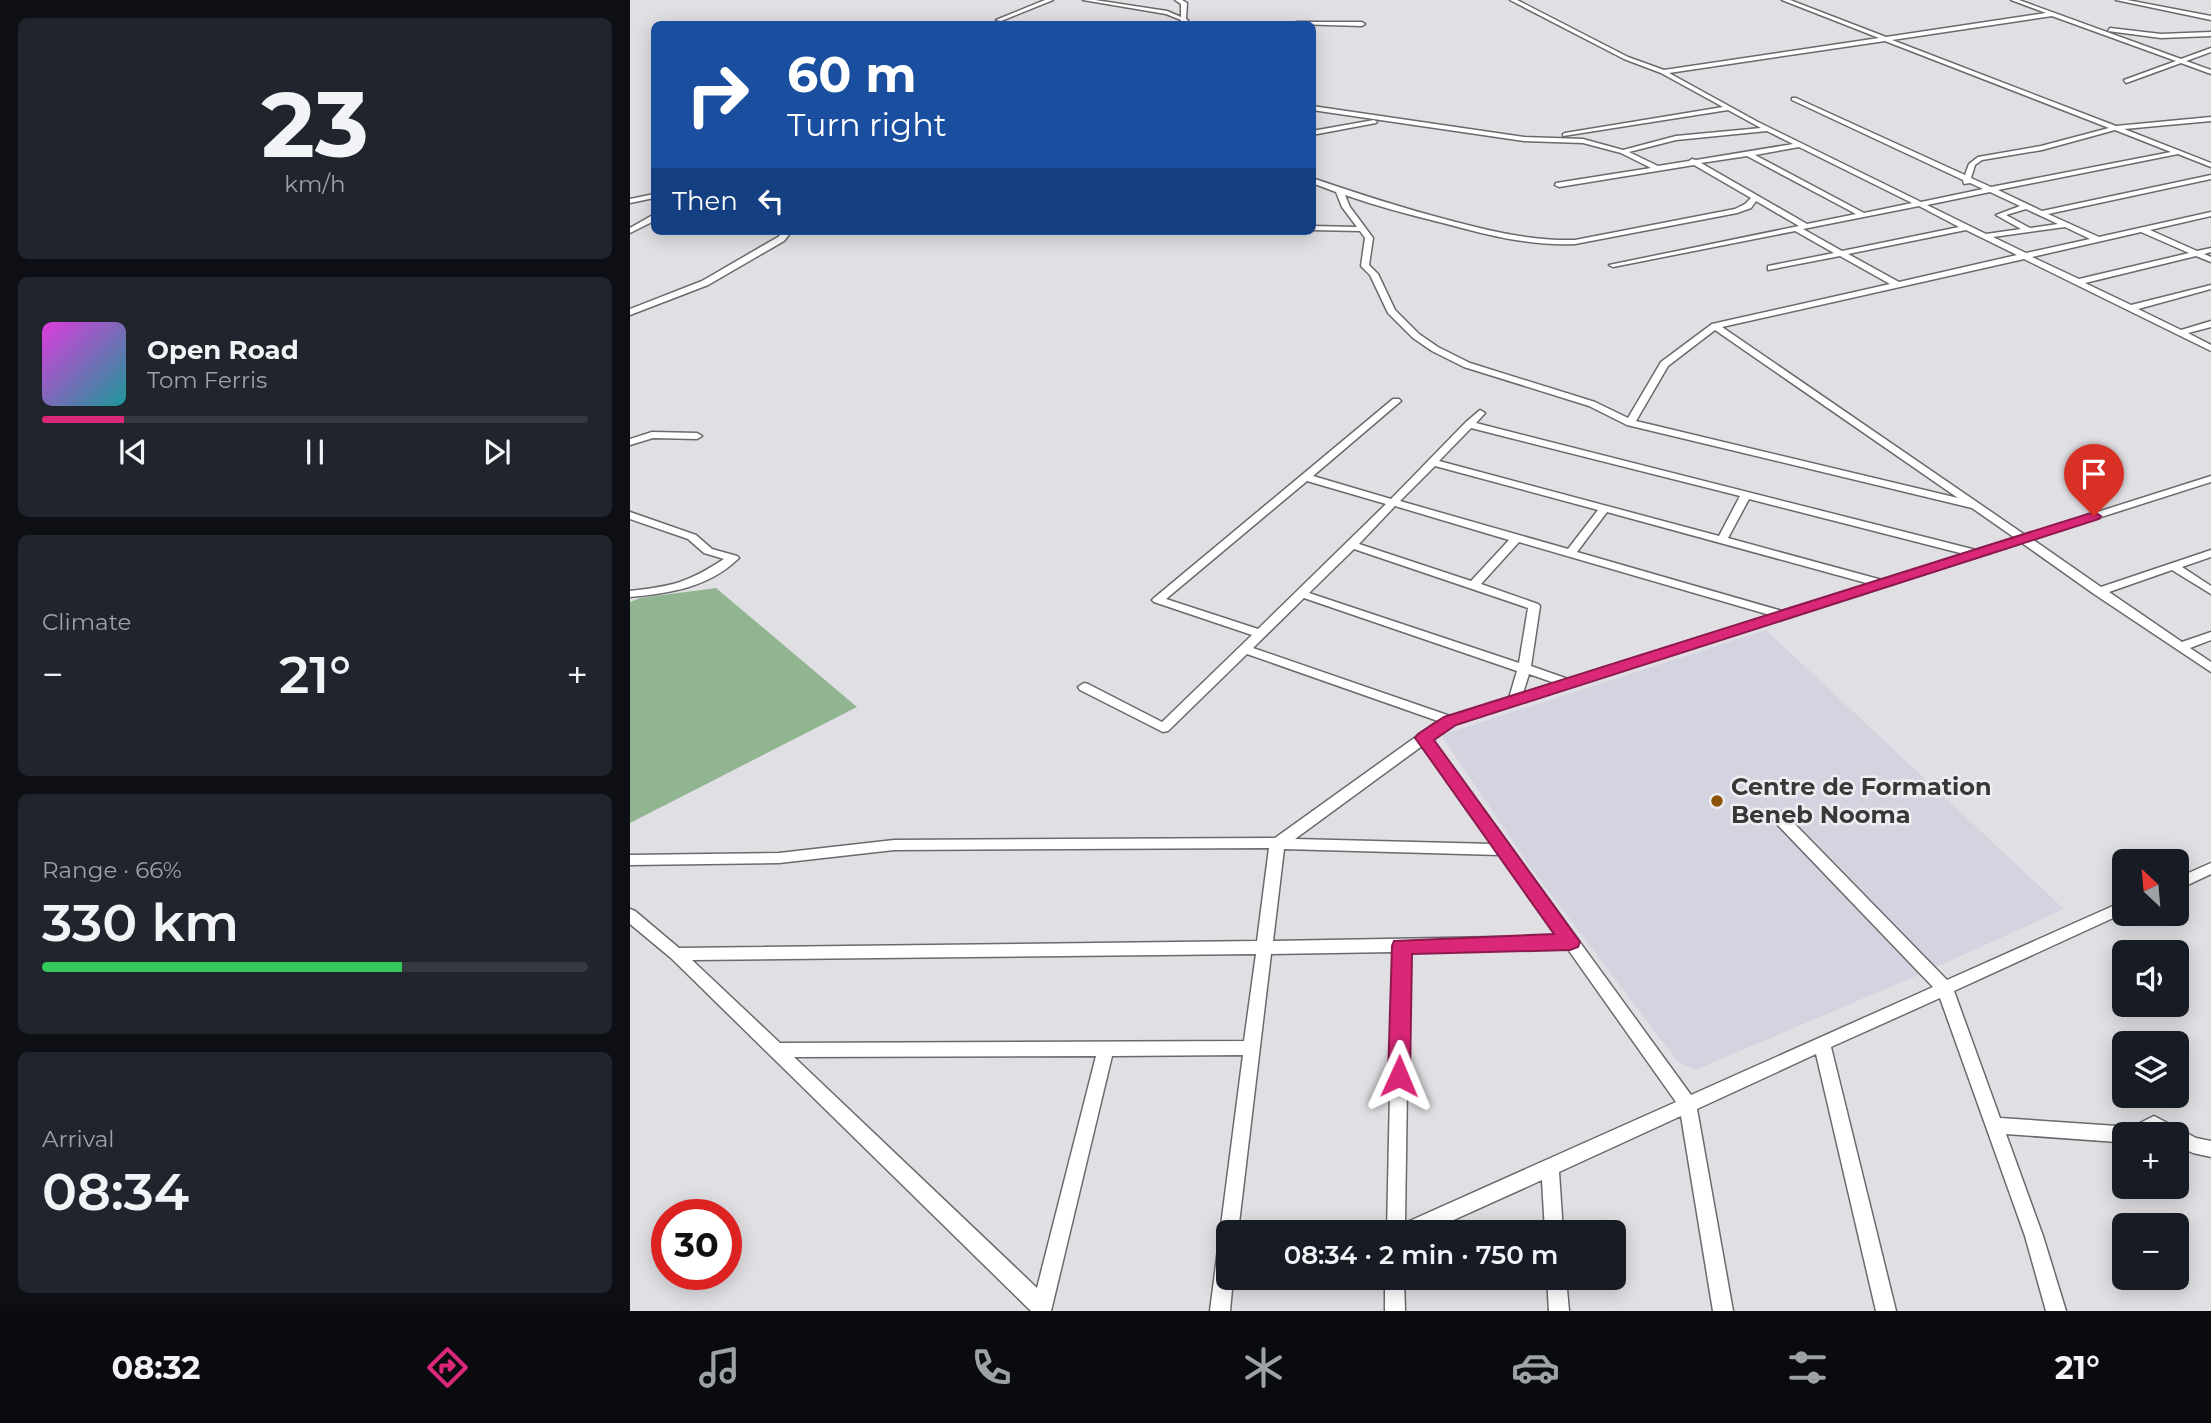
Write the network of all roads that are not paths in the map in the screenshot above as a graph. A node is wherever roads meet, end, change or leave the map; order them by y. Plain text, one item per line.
1 (1050, 0) edge
2 (1086, 0) edge
3 (1178, 0) edge
4 (1513, 0) edge
5 (1800, 0) edge
6 (2014, 0) edge
7 (2119, 0) edge
8 (1787, 1) edge
9 (1184, 12) junction
10 (1167, 13) junction
11 (2052, 14) junction
12 (2211, 18) edge
13 (999, 20) dead end
14 (1182, 21) edge
15 (1184, 21) edge
16 (1316, 24) edge
17 (1362, 24) dead end
18 (2093, 29) junction
19 (2211, 34) edge
20 (1884, 38) junction
21 (2211, 50) edge
22 (2180, 60) junction
23 (1663, 72) junction
24 (2211, 72) edge
25 (2126, 81) dead end
26 (1794, 99) dead end
27 (1731, 108) junction
28 (1316, 109) edge
29 (1392, 119) junction
30 (2211, 119) edge
31 (2115, 128) junction
32 (1768, 129) junction
33 (1316, 132) edge
34 (1545, 140) junction
35 (1800, 145) junction
36 (1623, 152) junction
37 (2179, 152) junction
38 (1747, 153) junction
39 (1692, 161) junction
40 (2211, 164) edge
41 (1655, 167) junction
42 (2211, 177) edge
43 (1966, 178) junction
44 (1316, 182) edge
45 (1559, 185) dead end
46 (1992, 190) junction
47 (1340, 192) junction
48 (1964, 195) junction
49 (651, 197) edge
50 (1755, 197) junction
51 (630, 201) edge
52 (1923, 204) junction
53 (2027, 206) junction
54 (2041, 213) junction
55 (2211, 214) edge
56 (1864, 215) junction
57 (651, 220) edge
58 (2066, 225) junction
59 (1807, 227) junction
60 (1968, 227) junction
61 (1316, 228) edge
62 (1363, 229) junction
63 (1797, 229) junction
64 (2028, 230) junction
65 (2143, 230) junction
66 (630, 231) edge
67 (784, 235) edge
68 (1987, 236) junction
69 (2099, 240) junction
70 (2211, 250) edge
71 (2197, 253) junction
72 (1841, 254) junction
73 (2027, 256) junction
74 (2211, 260) edge
75 (1613, 265) dead end
76 (1771, 268) dead end
77 (2078, 282) junction
78 (1898, 285) junction
79 (2211, 287) edge
80 (2130, 308) junction
81 (630, 312) edge
82 (2211, 324) edge
83 (1715, 326) junction
84 (2180, 333) junction
85 (2211, 348) edge
86 (1396, 401) dead end
87 (1480, 413) dead end
88 (1630, 423) junction
89 (1469, 424) junction
90 (697, 436) dead end
91 (630, 442) edge
92 (1433, 462) junction
93 (1305, 477) junction
94 (2210, 481) edge
95 (1746, 495) junction
96 (1393, 502) junction
97 (1973, 505) junction
98 (1605, 508) junction
99 (630, 516) edge
100 (1517, 538) junction
101 (2021, 538) junction
102 (1722, 540) junction
103 (1352, 545) junction
104 (2211, 553) edge
105 (1570, 554) junction
106 (1974, 554) junction
107 (2173, 566) junction
108 (1881, 583) junction
109 (1473, 586) junction
110 (2211, 591) edge
111 (2098, 592) junction
112 (630, 594) edge
113 (1302, 594) junction
114 (1782, 615) junction
115 (1261, 634) junction
116 (2211, 636) edge
117 (2180, 647) junction
118 (1245, 649) junction
119 (1524, 668) junction
120 (2211, 668) edge
121 (1568, 683) junction
122 (1084, 687) dead end
123 (1514, 701) junction
124 (1450, 721) junction
125 (1424, 738) junction
126 (1778, 816) dead end
127 (1277, 844) junction
128 (1504, 850) junction
129 (630, 860) edge
130 (2211, 868) edge
131 (2189, 878) edge
132 (2112, 912) edge
133 (630, 915) edge
134 (1570, 942) junction
135 (1402, 946) junction
136 (1264, 948) junction
137 (676, 954) junction
138 (1945, 989) junction
139 (1822, 1044) junction
140 (1106, 1048) junction
141 (1252, 1048) junction
142 (775, 1050) junction
143 (1688, 1105) junction
144 (1994, 1125) junction
145 (2112, 1134) edge
146 (2189, 1143) edge
147 (2211, 1149) edge
148 (1550, 1168) junction
149 (1230, 1220) edge
150 (1396, 1220) edge
151 (1434, 1220) edge
152 (1553, 1220) edge
153 (1222, 1290) edge
154 (1395, 1290) edge
155 (1558, 1290) edge
156 (1042, 1308) edge
157 (1220, 1311) edge
158 (1395, 1311) edge
159 (1559, 1311) edge
160 (1723, 1311) edge
161 (1886, 1311) edge
162 (2056, 1311) edge

1 - 13 street
2 - 10 street
3 - 9 street
4 - 23 street
5 - 8 street
6 - 11 street
7 - 12 street
8 - 20 street
9 - 10 street
9 - 15 street
10 - 14 street
11 - 18 street
11 - 20 street
16 - 17 street
18 - 19 street
18 - 22 street
20 - 23 street
20 - 31 street
21 - 22 street
22 - 24 street
22 - 25 street
23 - 27 street
26 - 43 street
27 - 32 street
27 - 34 street
28 - 29 street
29 - 33 street
29 - 34 street
30 - 31 street
31 - 37 street
31 - 43 street
32 - 35 street
32 - 36 street
34 - 36 street
35 - 38 street
35 - 52 street
36 - 41 street
37 - 40 street
37 - 46 street
38 - 39 street
38 - 56 street
39 - 41 street
39 - 50 street
41 - 45 street
42 - 54 street
43 - 46 street
43 - 48 street
44 - 47 street
46 - 48 street
46 - 53 street
47 - 50 street
47 - 62 street
48 - 52 street
49 - 51 street
50 - 59 street
52 - 56 street
52 - 60 street
53 - 54 street
53 - 64 street
54 - 58 street
55 - 65 street
56 - 59 street
57 - 66 street
58 - 64 street
58 - 69 street
59 - 63 street
60 - 68 street
60 - 72 street
61 - 62 street
62 - 88 street
63 - 72 street
63 - 75 street
64 - 68 street
65 - 69 street
65 - 71 street
67 - 81 street
68 - 73 street
69 - 73 street
70 - 71 street
71 - 74 street
71 - 77 street
72 - 76 street
72 - 78 street
73 - 77 street
73 - 78 street
77 - 80 street
78 - 83 street
79 - 80 street
80 - 84 street
82 - 84 street
83 - 88 street
83 - 97 street
84 - 85 street
86 - 93 street
87 - 89 street
88 - 97 street
89 - 92 street
89 - 95 street
90 - 91 street
92 - 96 street
92 - 98 street
93 - 96 street
93 - 115 street
94 - 101 street
95 - 102 street
95 - 106 street
96 - 100 street
96 - 103 street
97 - 101 street
98 - 102 street
98 - 105 street
99 - 112 street
100 - 105 street
100 - 109 street
101 - 106 street
101 - 111 street
102 - 108 street
103 - 109 street
103 - 113 street
104 - 107 street
105 - 114 street
106 - 108 street
107 - 110 street
107 - 111 street
108 - 114 street
109 - 119 street
111 - 117 street
113 - 115 street
113 - 119 street
114 - 121 street
115 - 118 street
116 - 117 street
117 - 120 street
118 - 122 street
118 - 124 street
119 - 121 street
119 - 123 street
121 - 123 street
123 - 124 street
124 - 125 street
125 - 127 street
125 - 128 street
126 - 138 street
127 - 128 street
127 - 129 street
127 - 136 street
128 - 134 street
130 - 131 street
132 - 138 street
133 - 137 street
134 - 135 street
134 - 143 street
135 - 136 street
135 - 150 street
136 - 137 street
136 - 141 street
137 - 142 street
138 - 139 street
138 - 144 street
139 - 143 street
139 - 161 street
140 - 141 street
140 - 142 street
140 - 156 street
141 - 149 street
142 - 156 street
143 - 148 street
143 - 160 street
144 - 145 street
144 - 162 street
146 - 147 street
148 - 151 street
148 - 152 street
153 - 157 street
154 - 158 street
155 - 159 street

